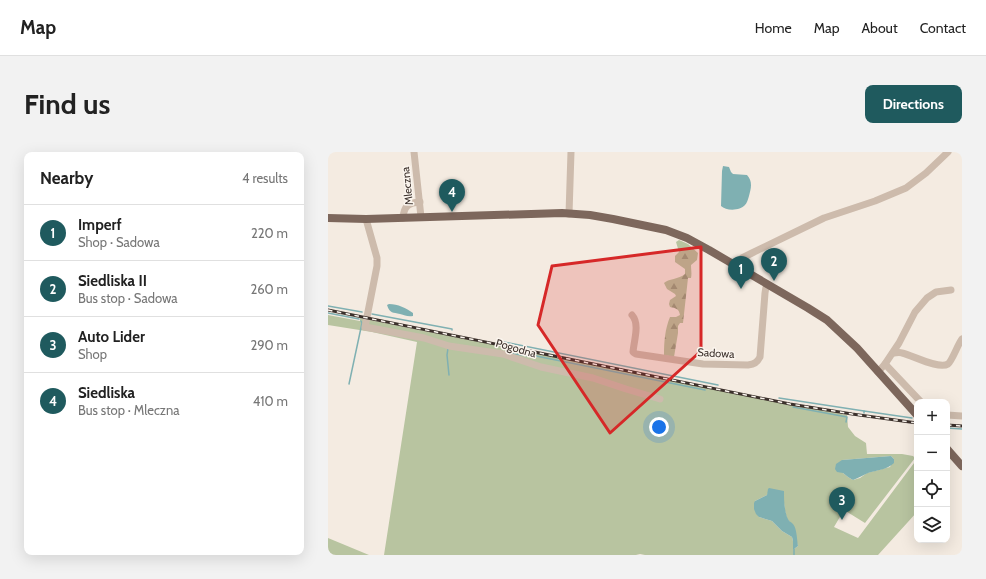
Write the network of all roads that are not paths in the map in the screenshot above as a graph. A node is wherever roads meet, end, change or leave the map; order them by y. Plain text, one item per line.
1 (414, 152) edge
2 (571, 152) edge
3 (948, 152) edge
4 (420, 202) junction
5 (569, 214) junction
6 (421, 217) junction
7 (328, 218) edge
8 (403, 218) junction
9 (366, 219) junction
10 (736, 266) junction
11 (768, 285) junction
12 (951, 290) dead end
13 (632, 315) dead end
14 (962, 339) edge
15 (893, 353) junction
16 (885, 364) junction
17 (878, 372) junction
18 (660, 399) dead end
19 (918, 399) edge
20 (914, 412) edge
21 (950, 415) edge
22 (962, 416) edge
23 (950, 452) edge
24 (962, 466) edge

1 - 4 street, Mleczna
2 - 5 street
3 - 10 street
4 - 6 street, Mleczna
4 - 8 street
5 - 6 main road
5 - 10 main road
6 - 8 main road
7 - 9 main road
8 - 9 main road
9 - 18 street, Pogodna
10 - 11 main road
11 - 13 street, Sadowa
11 - 17 main road
12 - 15 street
14 - 15 street
15 - 16 street
16 - 17 street
16 - 19 street
17 - 20 main road
21 - 22 street
23 - 24 main road

